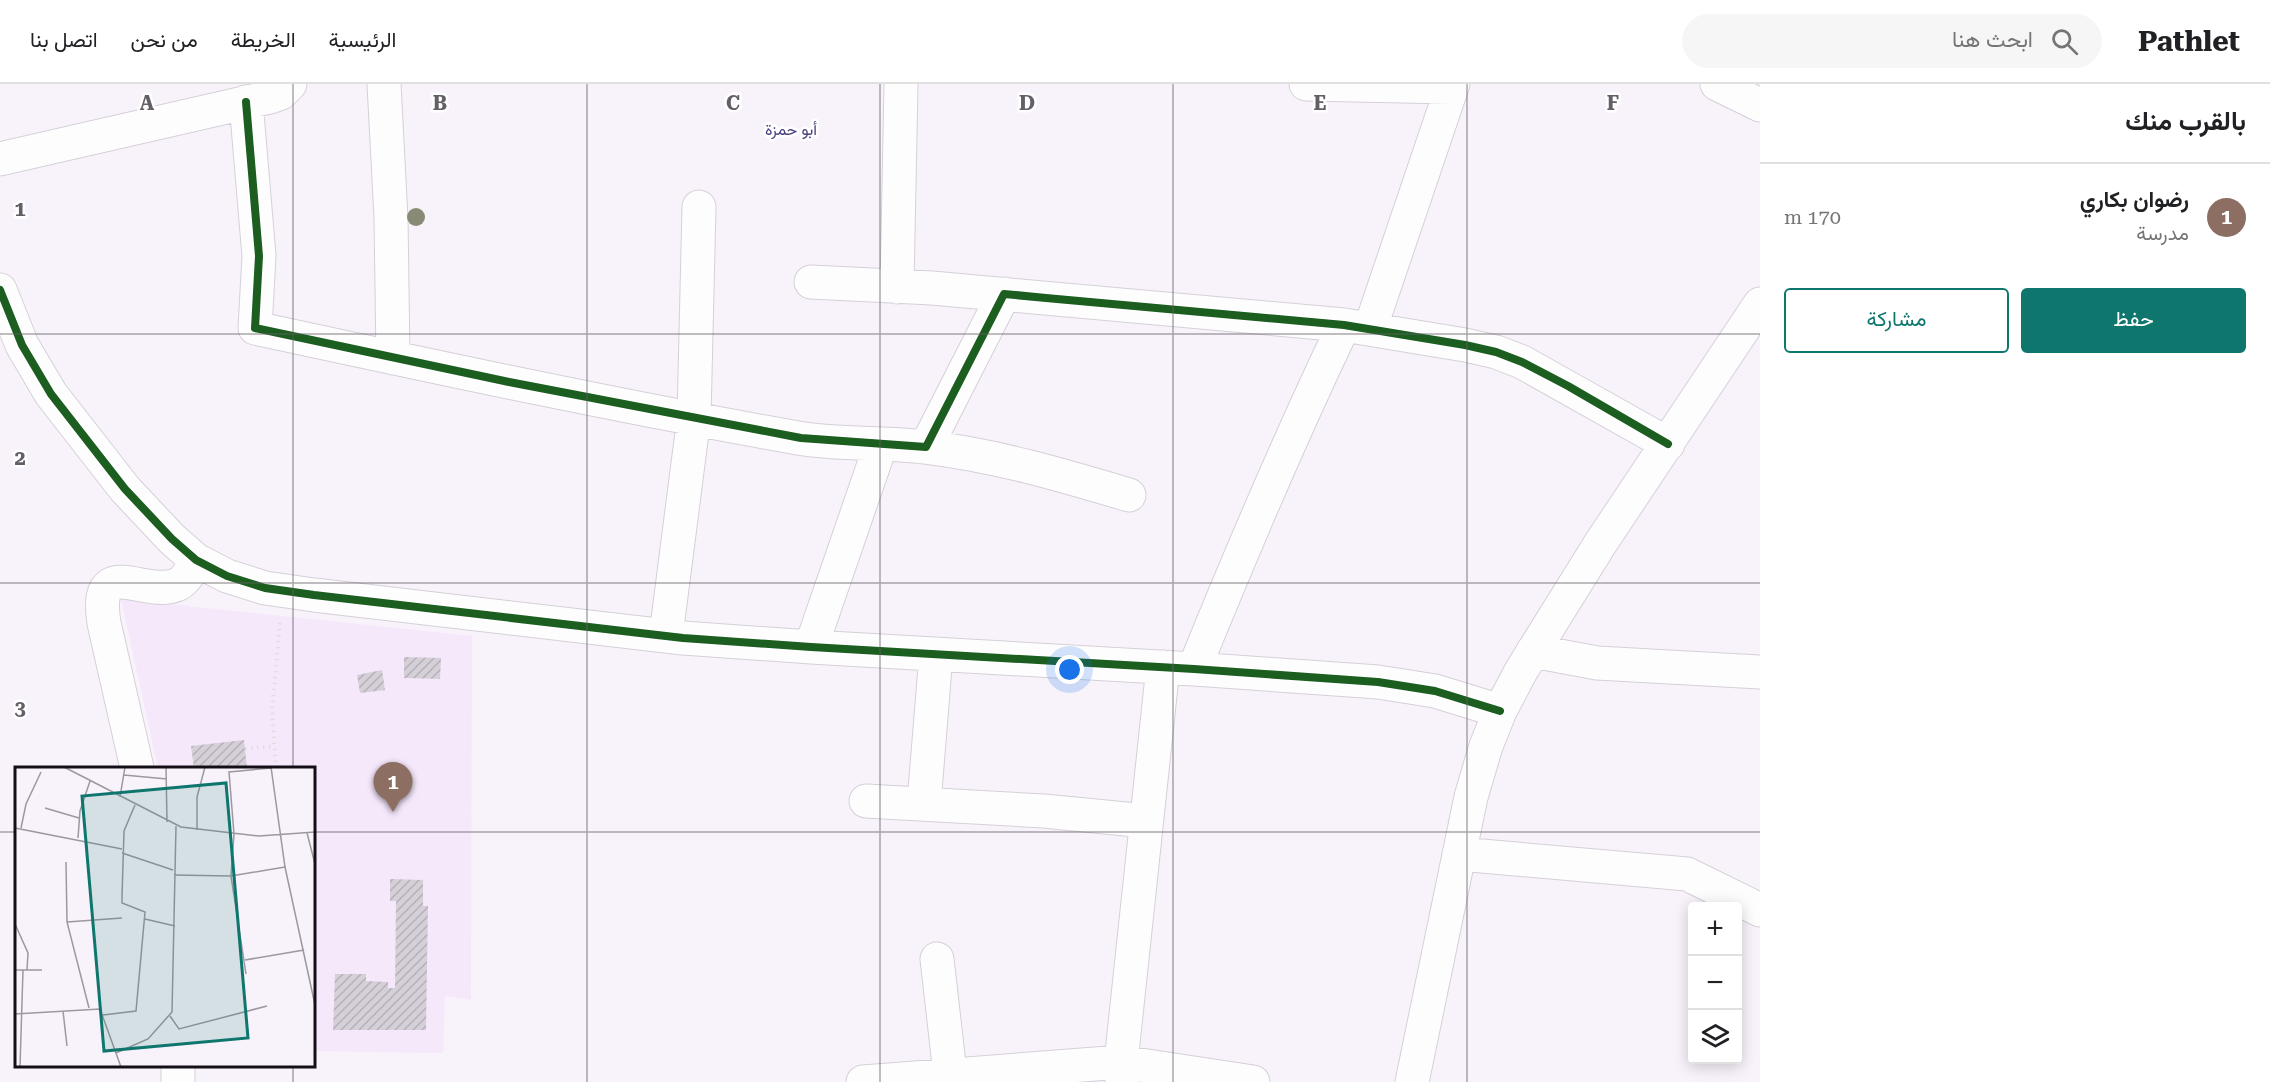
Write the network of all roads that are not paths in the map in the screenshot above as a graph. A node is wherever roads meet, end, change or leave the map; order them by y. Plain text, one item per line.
1 (290, 84) edge
2 (384, 84) edge
3 (901, 84) edge
4 (1306, 84) edge
5 (1717, 84) edge
6 (1376, 85) edge
7 (1452, 85) edge
8 (246, 102) junction
9 (1760, 105) edge
10 (0, 159) edge
11 (699, 207) dead end
12 (811, 282) dead end
13 (897, 287) junction
14 (0, 290) edge
15 (1004, 294) junction
16 (1760, 304) edge
17 (1357, 327) junction
18 (1746, 350) edge
19 (393, 358) junction
20 (694, 417) junction
21 (881, 444) junction
22 (1668, 444) junction
23 (926, 447) junction
24 (1129, 495) dead end
25 (196, 560) junction
26 (666, 635) junction
27 (811, 647) junction
28 (1533, 651) junction
29 (936, 655) junction
30 (1178, 668) junction
31 (1760, 672) edge
32 (1500, 711) junction
33 (137, 767) edge
34 (866, 801) dead end
35 (924, 803) junction
36 (1146, 821) junction
37 (1459, 854) junction
38 (1760, 910) edge
39 (937, 959) dead end
40 (1122, 1072) edge
41 (951, 1078) edge
42 (863, 1082) edge
43 (1253, 1082) edge
44 (1412, 1082) edge

1 - 8 street
2 - 19 street
3 - 13 street
4 - 6 street
5 - 9 street
6 - 7 street
7 - 17 street
8 - 10 street
8 - 19 street
11 - 20 street
12 - 13 street
13 - 15 street
14 - 25 street
15 - 17 street
15 - 23 street
16 - 18 street
17 - 22 street
17 - 30 street
18 - 22 street
19 - 20 street
20 - 21 street
20 - 26 street
21 - 23 street
21 - 27 street
22 - 28 street
23 - 24 street
25 - 26 street
25 - 33 street
26 - 27 street
27 - 29 street
28 - 31 street
28 - 32 street
29 - 30 street
29 - 35 street
30 - 32 street
30 - 36 street
32 - 37 street
34 - 35 street
35 - 36 street
36 - 40 street
37 - 38 street
37 - 44 street
39 - 41 street
40 - 41 street
40 - 43 street
41 - 42 street

